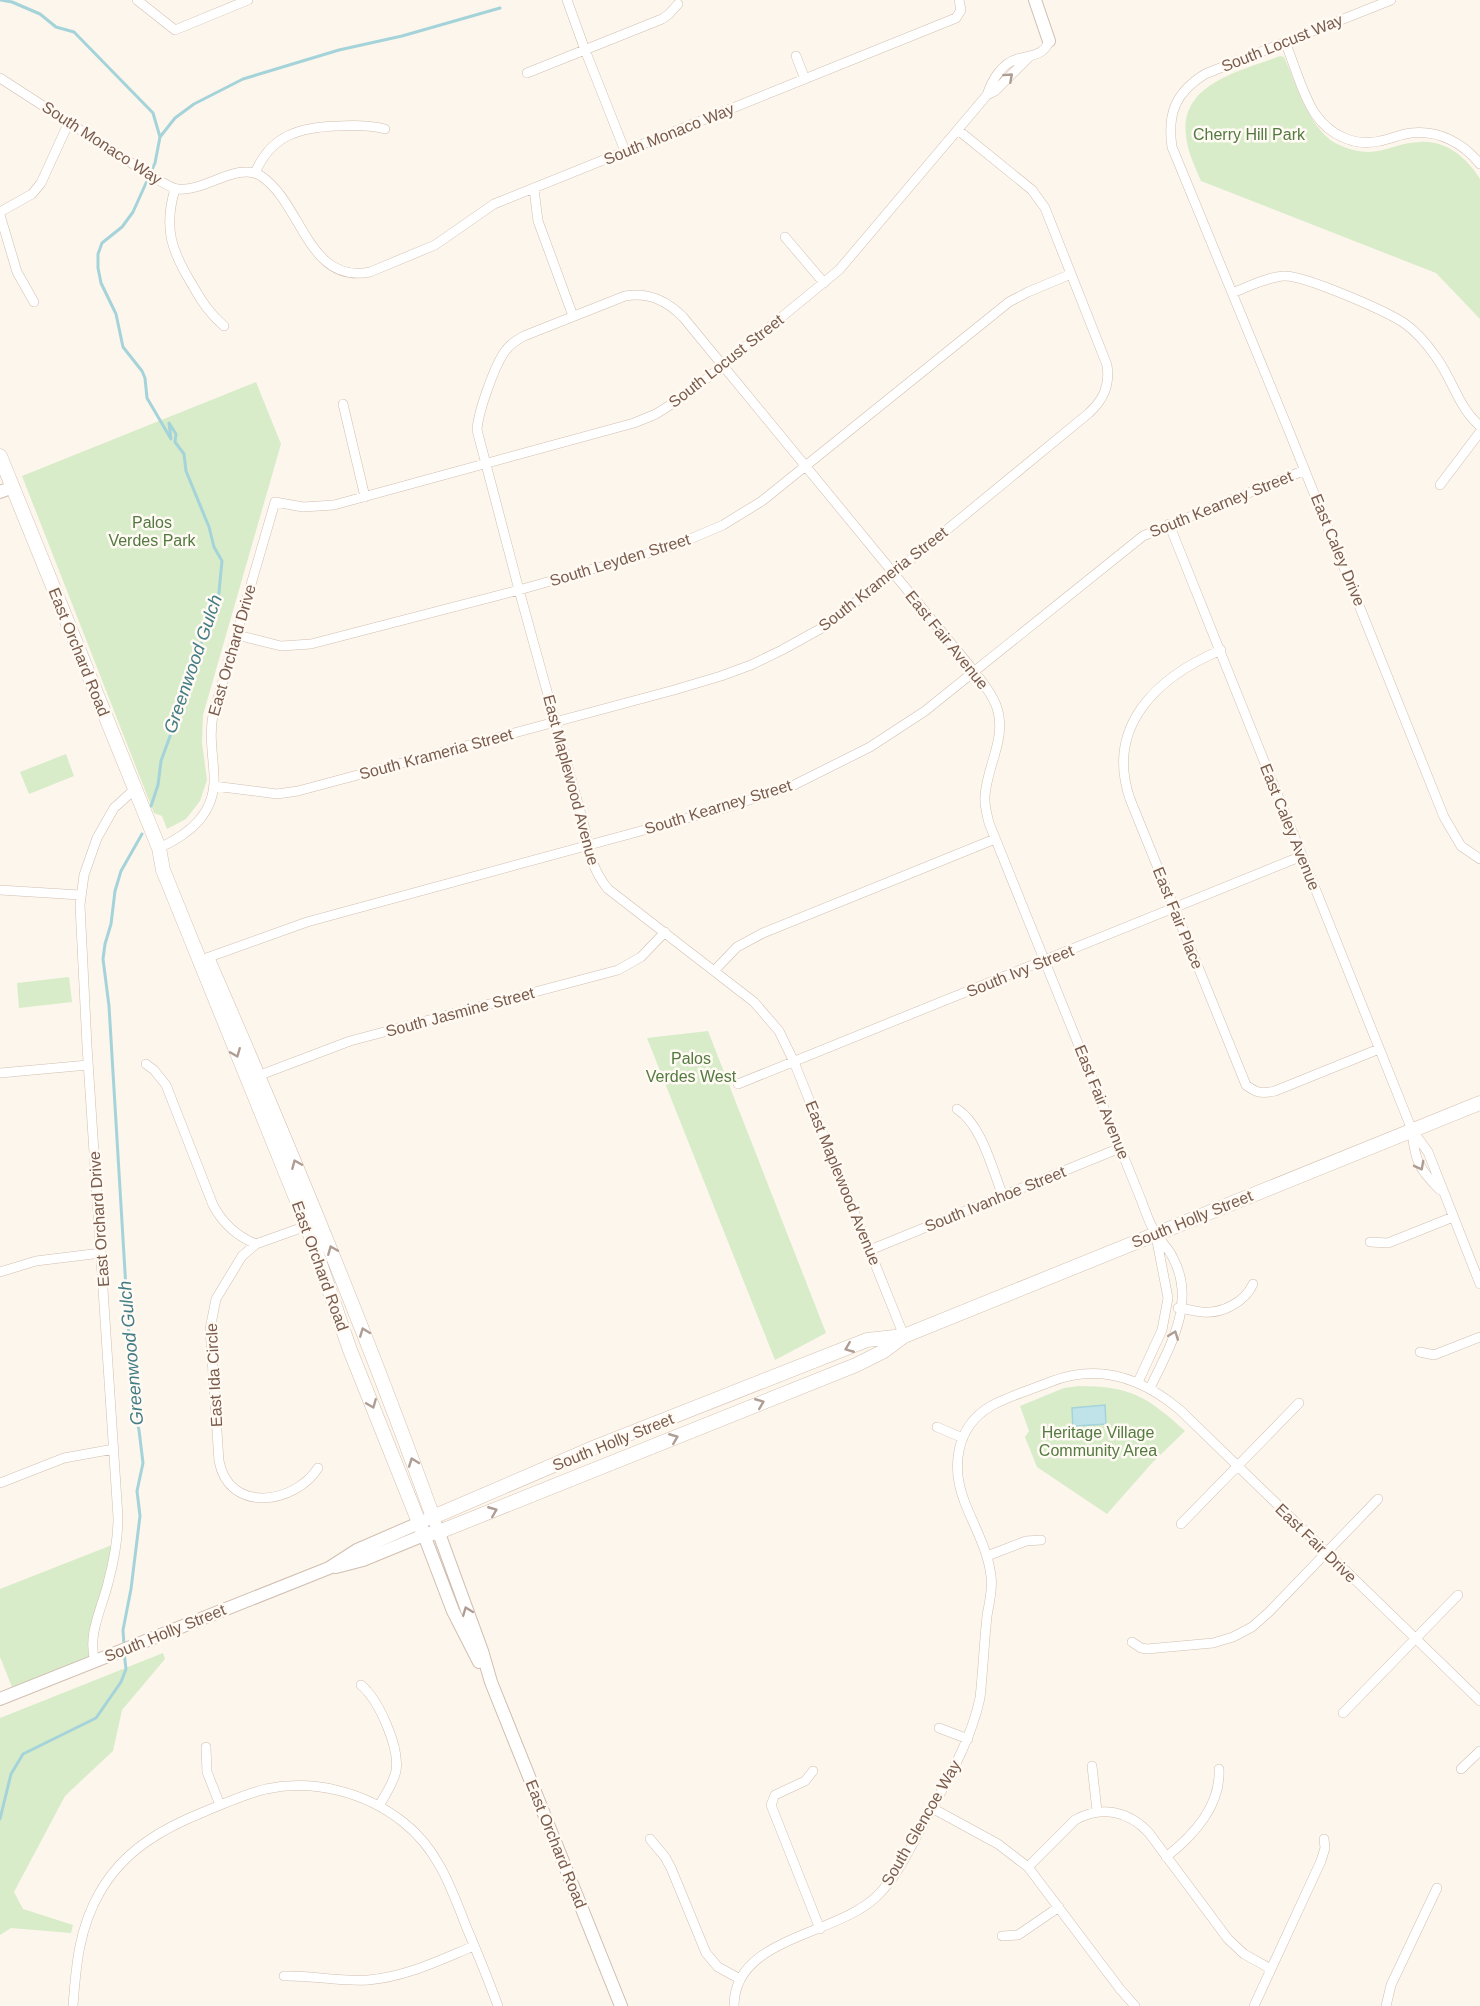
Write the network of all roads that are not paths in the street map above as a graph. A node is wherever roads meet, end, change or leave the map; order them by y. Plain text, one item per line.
1 (137, 0) edge
2 (248, 0) edge
3 (567, 0) edge
4 (958, 0) edge
5 (1035, 0) edge
6 (1390, 0) edge
7 (678, 4) dead end
8 (1049, 41) joint
9 (1285, 42) junction
10 (585, 50) junction
11 (796, 56) dead end
12 (527, 73) dead end
13 (0, 78) edge
14 (805, 79) junction
15 (1179, 97) joint
16 (69, 122) junction
17 (385, 129) dead end
18 (958, 130) junction
19 (625, 151) junction
20 (1480, 164) edge
21 (255, 173) junction
22 (175, 189) junction
23 (534, 189) junction
24 (0, 214) edge
25 (785, 237) dead end
26 (1071, 274) junction
27 (824, 283) junction
28 (1232, 293) junction
29 (34, 302) dead end
30 (573, 316) junction
31 (224, 326) dead end
32 (723, 366) junction
33 (343, 404) dead end
34 (1480, 426) edge
35 (1480, 432) edge
36 (0, 456) edge
37 (486, 465) junction
38 (806, 467) junction
39 (1305, 470) junction
40 (5, 483) edge
41 (1440, 485) dead end
42 (365, 497) junction
43 (275, 502) joint
44 (1169, 524) junction
45 (893, 574) junction
46 (519, 590) junction
47 (237, 635) junction
48 (1221, 650) junction
49 (974, 672) junction
50 (555, 722) junction
51 (214, 786) junction
52 (135, 789) junction
53 (995, 839) junction
54 (587, 846) junction
55 (159, 848) junction
56 (1302, 856) junction
57 (1480, 859) edge
58 (0, 890) edge
59 (80, 895) junction
60 (1174, 908) junction
61 (665, 933) junction
62 (203, 959) junction
63 (1045, 961) junction
64 (714, 971) junction
65 (1379, 1049) junction
66 (794, 1062) junction
67 (88, 1065) junction
68 (146, 1065) dead end
69 (0, 1073) edge
70 (253, 1078) junction
71 (738, 1084) dead end
72 (1480, 1103) edge
73 (957, 1109) dead end
74 (1412, 1130) junction
75 (1120, 1148) junction
76 (1003, 1196) junction
77 (1453, 1217) junction
78 (312, 1220) junction
79 (1155, 1233) junction
80 (1370, 1242) dead end
81 (256, 1244) junction
82 (870, 1250) junction
83 (101, 1253) junction
84 (0, 1272) edge
85 (1253, 1284) dead end
86 (1480, 1284) edge
87 (1167, 1307) junction
88 (1182, 1308) junction
89 (904, 1336) junction
90 (1480, 1337) edge
91 (1420, 1352) dead end
92 (1138, 1382) junction
93 (1150, 1388) junction
94 (1299, 1403) dead end
95 (937, 1427) dead end
96 (963, 1438) junction
97 (114, 1449) junction
98 (1238, 1467) junction
99 (318, 1468) dead end
100 (0, 1483) edge
101 (1378, 1499) dead end
102 (1181, 1524) dead end
103 (429, 1527) junction
104 (1041, 1540) dead end
105 (1327, 1554) junction
106 (987, 1557) junction
107 (1458, 1595) dead end
108 (1415, 1639) junction
109 (1132, 1642) dead end
110 (101, 1659) junction
111 (361, 1686) dead end
112 (0, 1699) edge
113 (1480, 1701) edge
114 (1344, 1713) dead end
115 (939, 1728) dead end
116 (968, 1739) junction
117 (206, 1748) dead end
118 (1480, 1751) edge
119 (1092, 1766) dead end
120 (1219, 1768) dead end
121 (1461, 1769) dead end
122 (813, 1771) dead end
123 (764, 1793) dead end
124 (772, 1798) junction
125 (220, 1805) junction
126 (379, 1806) junction
127 (932, 1808) junction
128 (1097, 1811) junction
129 (650, 1839) dead end
130 (1324, 1839) dead end
131 (1166, 1857) junction
132 (1028, 1867) junction
133 (1437, 1887) dead end
134 (1059, 1906) junction
135 (820, 1929) junction
136 (1002, 1936) dead end
137 (474, 1946) junction
138 (1271, 1969) junction
139 (284, 1976) dead end
140 (740, 1978) junction
141 (74, 2006) edge
142 (498, 2006) edge
143 (621, 2006) edge
144 (734, 2006) edge
145 (1135, 2006) edge
146 (1254, 2006) edge
147 (1386, 2006) edge

1 - 2 street
3 - 10 street
4 - 14 street, South Monaco Way
5 - 8 street
6 - 9 street, South Locust Way
7 - 10 street
8 - 18 street, South Locust Street
9 - 15 street, South Locust Way
9 - 20 street
10 - 12 street
10 - 19 street
11 - 14 street
13 - 16 street, South Monaco Way
14 - 19 street, South Monaco Way
15 - 28 street, East Caley Drive
16 - 22 street, South Monaco Way
16 - 24 street
17 - 21 street
18 - 26 street, South Krameria Street
18 - 27 street, South Locust Street
19 - 23 street, South Monaco Way
21 - 22 street, South Monaco Way
21 - 23 street, South Monaco Way
22 - 31 street
23 - 30 street
24 - 29 street
25 - 27 street
26 - 38 street, South Leyden Street
26 - 45 street, South Krameria Street
27 - 32 street, South Locust Street
28 - 34 street
28 - 39 street, East Caley Drive
30 - 32 street, East Fair Avenue
30 - 37 street, East Maplewood Avenue
32 - 37 street, South Locust Street
32 - 38 street, East Fair Avenue
33 - 42 street
35 - 41 street
36 - 40 main road, East Orchard Road
37 - 42 street, South Locust Street
37 - 46 street, East Maplewood Avenue
38 - 45 street, East Fair Avenue
38 - 46 street, South Leyden Street
39 - 44 street, South Kearney Street
39 - 57 street, East Caley Drive
40 - 52 main road, East Orchard Road
42 - 43 street, South Locust Street
43 - 47 street, East Orchard Drive
44 - 48 street, East Caley Avenue
44 - 49 street, South Kearney Street
45 - 49 street, East Fair Avenue
45 - 50 street, South Krameria Street
46 - 47 street, South Leyden Street
46 - 50 street, East Maplewood Avenue
47 - 51 street, East Orchard Drive
48 - 56 street, East Caley Avenue
48 - 60 street, East Fair Place
49 - 53 street, East Fair Avenue
49 - 54 street, South Kearney Street
50 - 51 street, South Krameria Street
50 - 54 street, East Maplewood Avenue
51 - 55 street, East Orchard Drive
52 - 55 main road, East Orchard Road
52 - 59 street, East Orchard Drive
53 - 63 street, East Fair Avenue
53 - 64 street
54 - 61 street, East Maplewood Avenue
54 - 62 street, South Kearney Street
55 - 62 main road, East Orchard Road
56 - 60 street, South Ivy Street
56 - 65 street, East Caley Avenue
58 - 59 street
59 - 67 street, East Orchard Drive
60 - 63 street, South Ivy Street
60 - 65 street, East Fair Place
61 - 64 street, East Maplewood Avenue
61 - 70 street, South Jasmine Street
62 - 70 main road, East Orchard Road
63 - 66 street, South Ivy Street
63 - 75 street, East Fair Avenue
64 - 66 street, East Maplewood Avenue
65 - 74 street, East Caley Avenue
66 - 71 street, South Ivy Street
66 - 82 street, East Maplewood Avenue
67 - 69 street
67 - 83 street, East Orchard Drive
68 - 81 street
70 - 78 main road, East Orchard Road
72 - 74 main road, South Holly Street
73 - 76 street
74 - 77 street, East Caley Avenue
74 - 79 main road, South Holly Street
75 - 76 street, South Ivanhoe Street
75 - 79 street, East Fair Avenue
76 - 82 street, South Ivanhoe Street
77 - 80 street
77 - 86 street, East Caley Avenue
78 - 81 street, East Ida Circle
103 -> 78 main road, East Orchard Road
78 -> 103 main road, East Orchard Road
79 - 87 street, East Fair Avenue
79 - 88 street, East Fair Avenue
79 - 89 main road, South Holly Street
81 - 99 street, East Ida Circle
82 - 89 street, East Maplewood Avenue
83 - 84 street
83 - 97 street, East Orchard Drive
85 - 88 street
87 - 88 street
87 - 92 street, East Fair Avenue
93 -> 88 street, East Fair Avenue
103 -> 89 main road, South Holly Street
89 -> 103 main road, South Holly Street
90 - 91 street
92 - 93 street, South Glencoe Way
92 - 96 street, South Glencoe Way
93 - 98 street, East Fair Drive
94 - 98 street
95 - 96 street
96 - 106 street, South Glencoe Way
97 - 100 street
97 - 110 street, East Orchard Drive
98 - 102 street
98 - 105 street, East Fair Drive
101 - 105 street
103 - 110 street, South Holly Street
103 - 143 street, East Orchard Road
104 - 106 street
105 - 108 street, East Fair Drive
105 - 109 street
106 - 116 street, South Glencoe Way
107 - 108 street
108 - 113 street, East Fair Drive
108 - 114 street
110 - 112 street, South Holly Street
111 - 126 street
115 - 116 street, South Glencoe Way
116 - 127 street, South Glencoe Way
117 - 125 street
118 - 121 street
119 - 128 street
120 - 131 street
122 - 124 street
123 - 124 street
124 - 135 street
125 - 126 street
125 - 141 street
126 - 137 street
127 - 132 street
127 - 135 street, South Glencoe Way
128 - 131 street
128 - 132 street
129 - 140 street
130 - 138 street
131 - 138 street
132 - 134 street
133 - 147 street
134 - 136 street
134 - 145 street
135 - 140 street, South Glencoe Way
137 - 139 street
137 - 142 street
138 - 146 street
140 - 144 street

